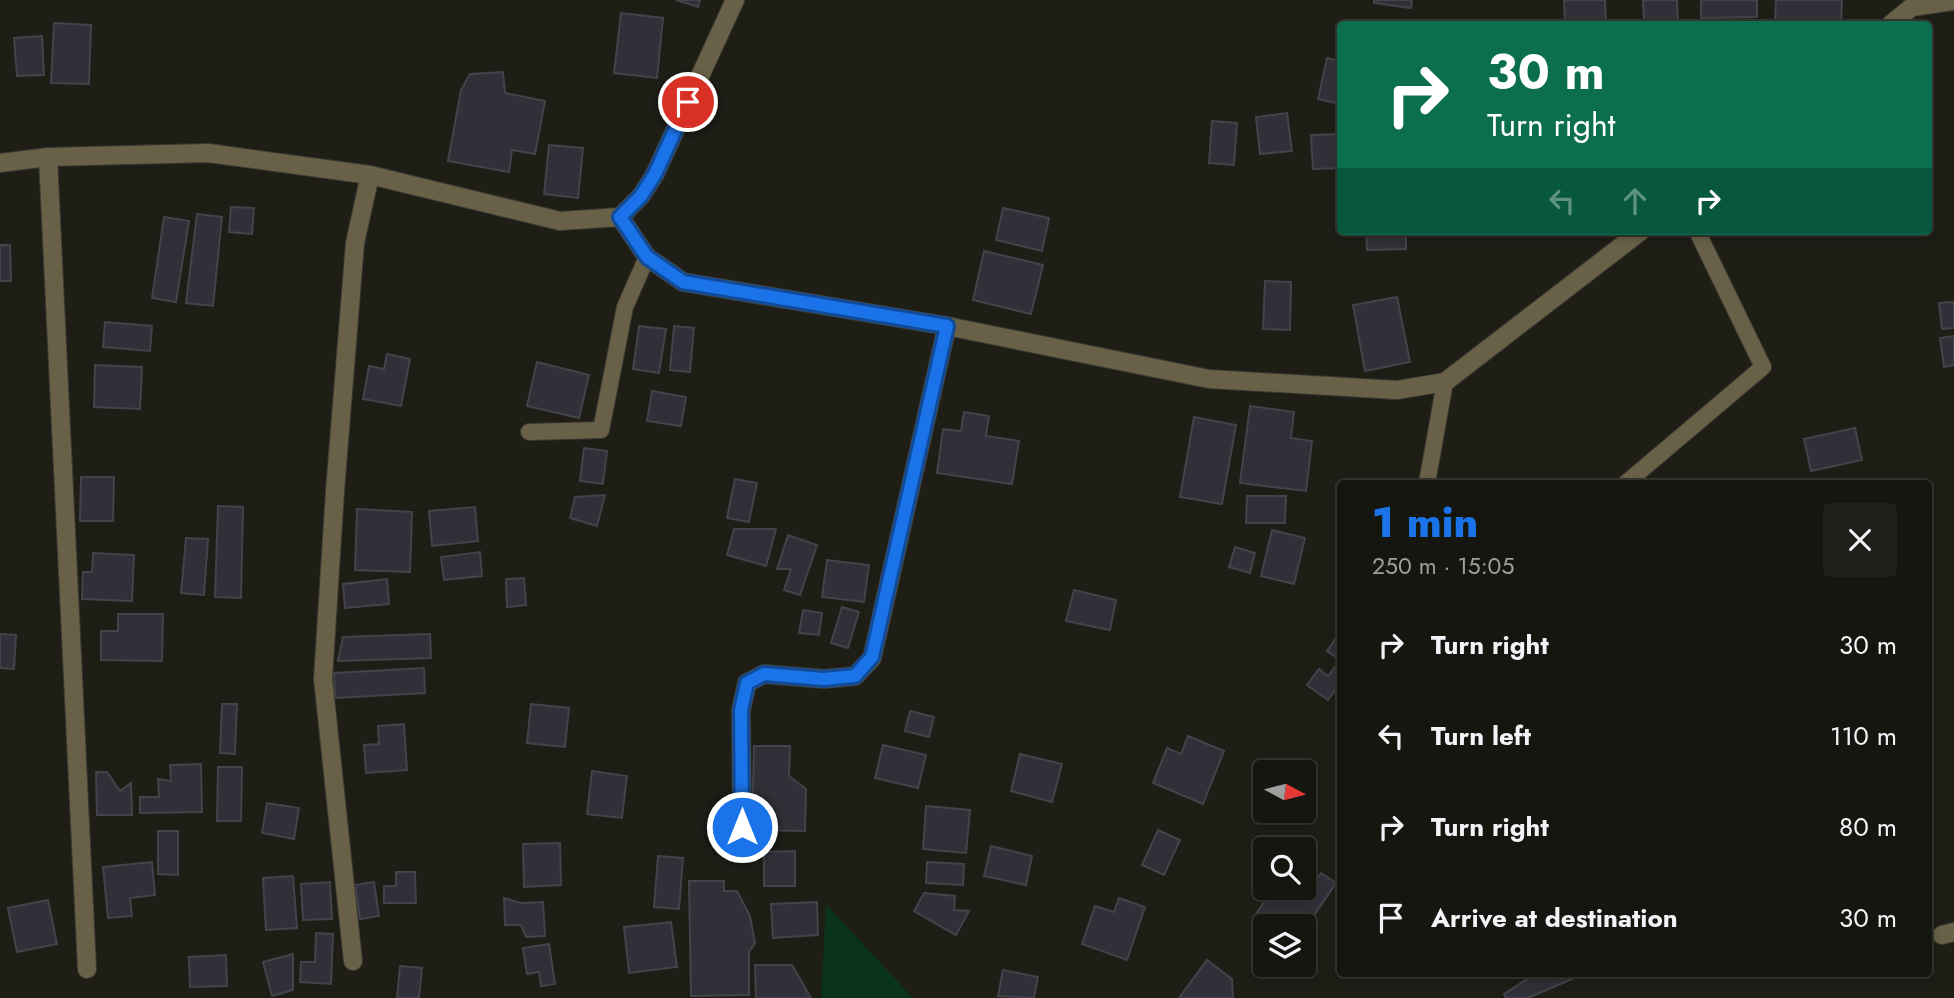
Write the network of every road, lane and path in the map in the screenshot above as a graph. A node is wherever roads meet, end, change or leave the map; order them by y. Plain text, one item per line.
1 (736, 0) edge
2 (1954, 1) edge
3 (1906, 3) edge
4 (1893, 21) edge
5 (48, 157) junction
6 (0, 163) edge
7 (370, 175) junction
8 (620, 217) junction
9 (1636, 235) edge
10 (1700, 235) edge
11 (647, 257) junction
12 (947, 326) junction
13 (1445, 382) junction
14 (529, 432) dead end
15 (1428, 480) edge
16 (1630, 480) edge
17 (742, 827) dead end
18 (353, 961) dead end
19 (87, 970) dead end

1 - 8 street
2 - 3 street
3 - 4 street
5 - 6 street
5 - 7 street
5 - 19 street
7 - 8 street
7 - 18 street
8 - 11 street
9 - 13 street
10 - 16 lane
11 - 12 street
11 - 14 lane
12 - 13 street
12 - 17 street
13 - 15 lane

